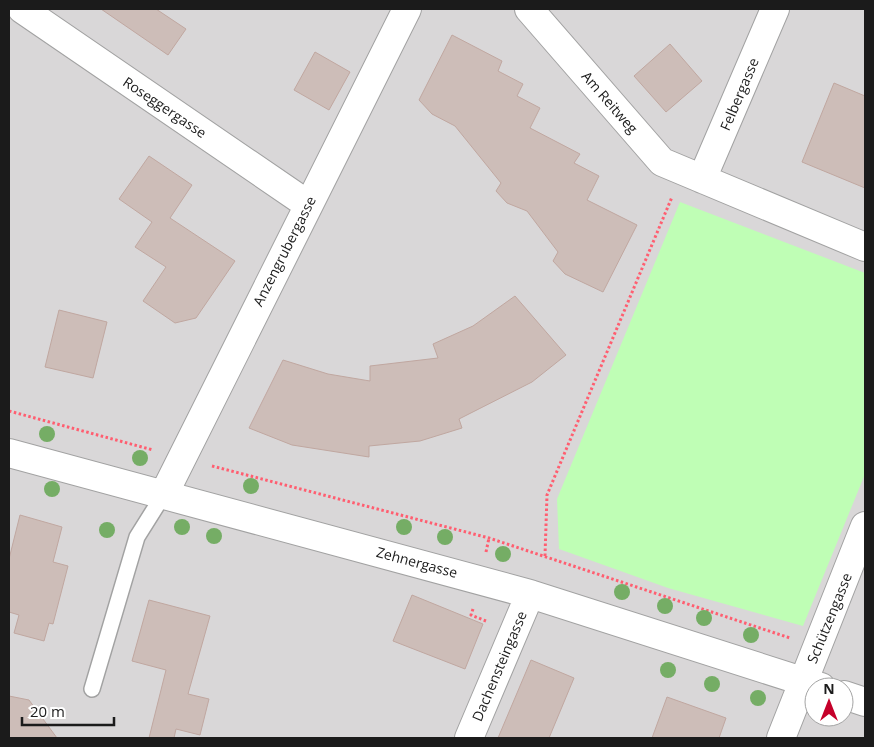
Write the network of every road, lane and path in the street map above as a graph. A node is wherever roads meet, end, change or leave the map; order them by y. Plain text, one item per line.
1 (22, 9) edge
2 (406, 9) edge
3 (530, 9) edge
4 (775, 9) edge
5 (693, 175) junction
6 (308, 204) junction
7 (865, 247) edge
8 (9, 411) edge
9 (9, 452) edge
10 (181, 458) junction
11 (164, 494) junction
12 (865, 526) edge
13 (545, 556) junction
14 (530, 594) junction
15 (818, 647) junction
16 (813, 677) edge
17 (804, 681) edge
18 (92, 690) dead end
19 (804, 698) edge
20 (469, 738) edge
21 (781, 738) edge

1 - 6 street, Roseggergasse
2 - 6 street, Anzengrubergasse
3 - 5 street, Am Reitweg
4 - 5 street, Felbergasse
5 - 7 street, Am Reitweg
5 - 13 path
6 - 10 street, Anzengrubergasse
8 - 10 path
9 - 11 street, Zehnergasse
10 - 11 street, Anzengrubergasse
10 - 13 path
11 - 14 street, Zehnergasse
11 - 18 lane
12 - 15 street, Schützengasse
13 - 15 path
14 - 17 street, Zehnergasse
14 - 20 street, Dachensteingasse
15 - 16 street, Schützengasse
19 - 21 street, Schützengasse

